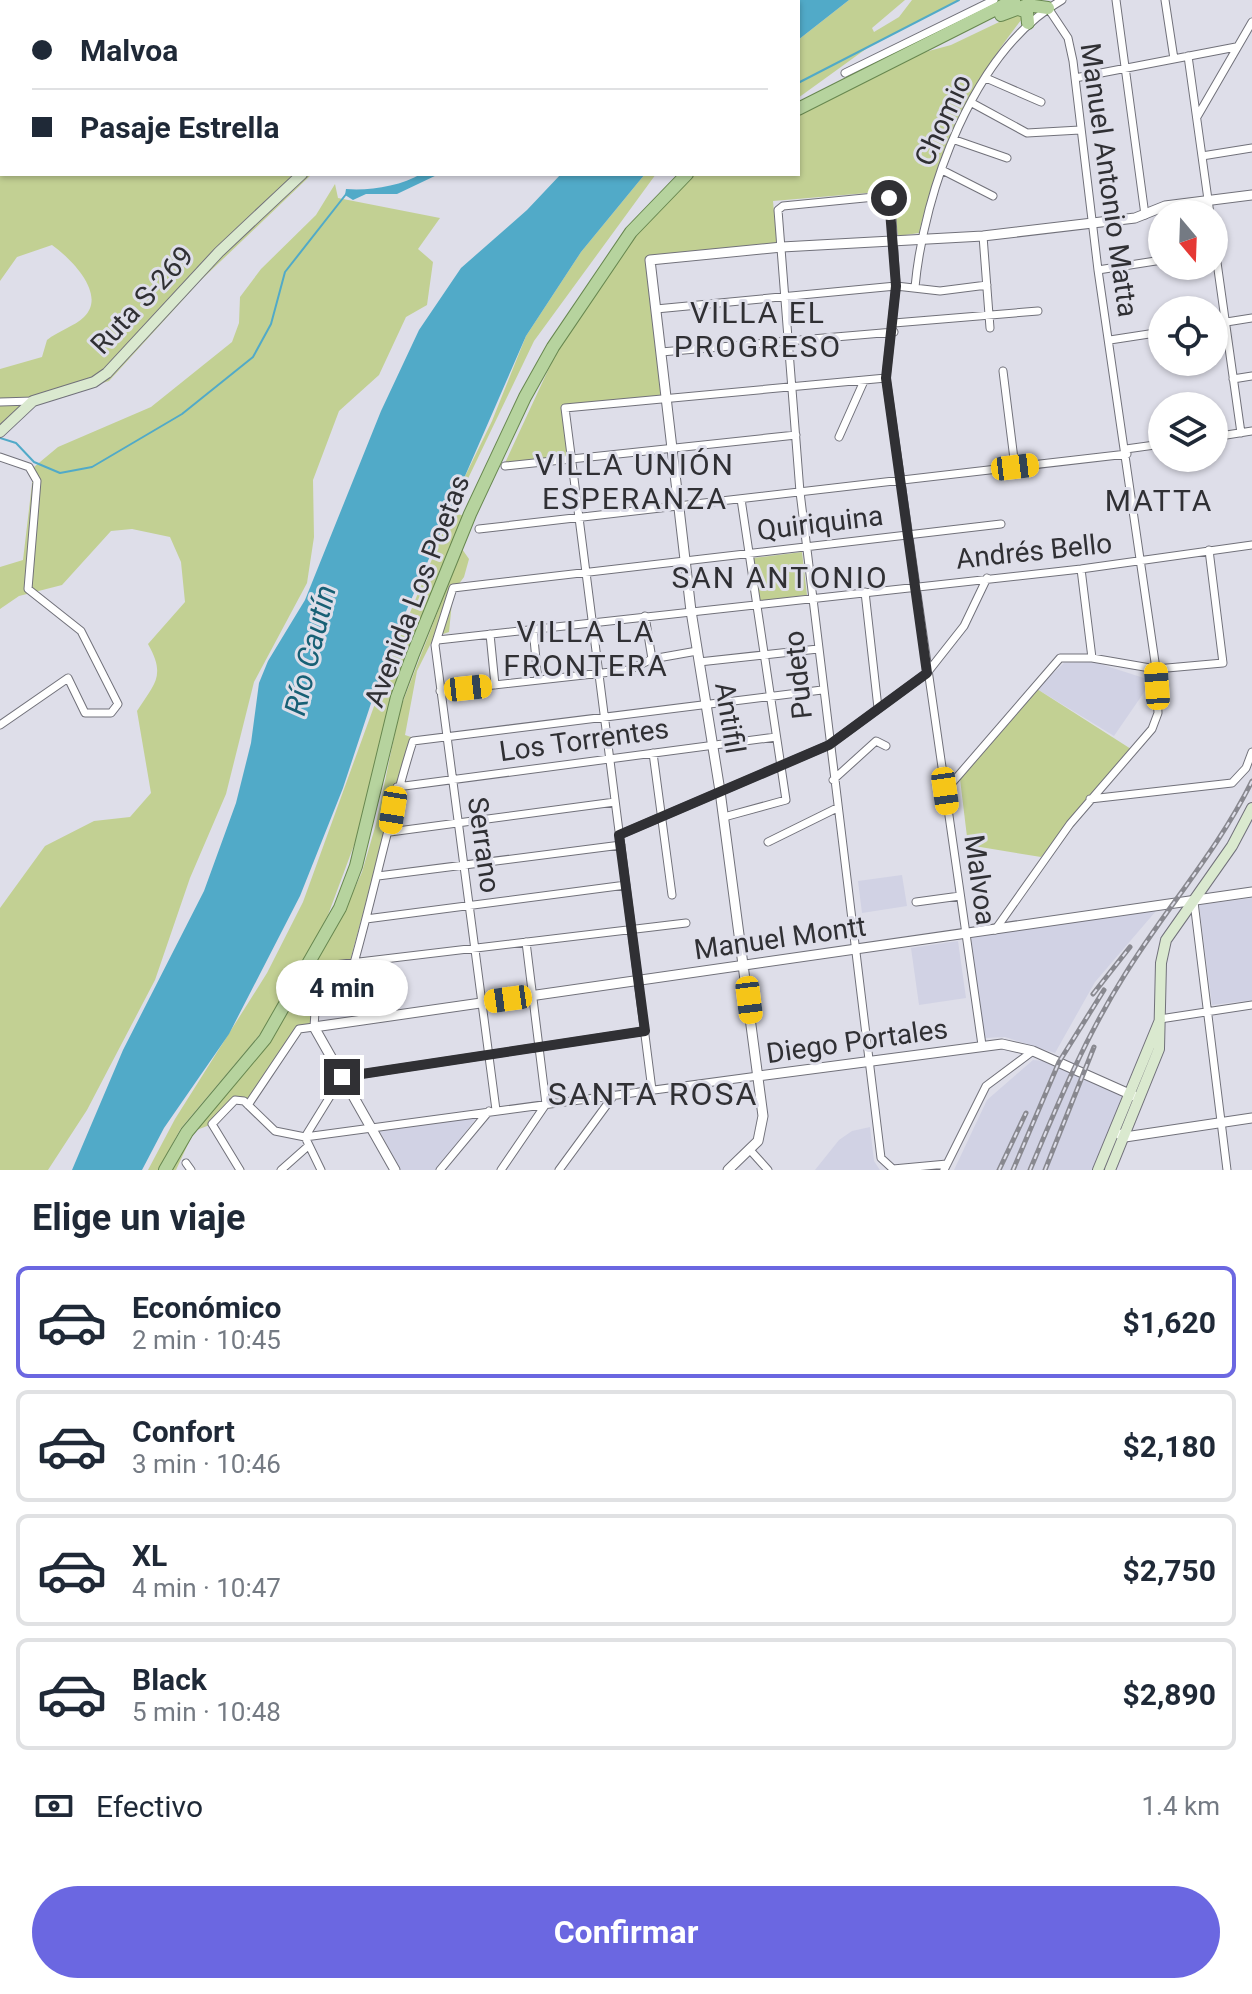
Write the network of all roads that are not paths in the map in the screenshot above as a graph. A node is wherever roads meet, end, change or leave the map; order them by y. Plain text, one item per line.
1 (994, 0) edge
2 (1062, 0) edge
3 (1116, 0) edge
4 (1165, 0) edge
5 (1015, 4) edge
6 (1048, 8) junction
7 (1252, 22) edge
8 (1028, 23) junction
9 (1236, 47) junction
10 (1188, 56) junction
11 (1174, 59) junction
12 (1127, 69) junction
13 (845, 73) dead end
14 (986, 78) junction
15 (1075, 78) junction
16 (1041, 102) dead end
17 (972, 103) junction
18 (800, 108) edge
19 (1197, 117) junction
20 (1080, 130) junction
21 (955, 140) junction
22 (1252, 148) edge
23 (1202, 156) junction
24 (1007, 158) dead end
25 (942, 170) junction
26 (300, 176) edge
27 (685, 176) edge
28 (1252, 195) edge
29 (993, 196) dead end
30 (889, 198) joint
31 (1208, 200) joint
32 (1148, 214) edge
33 (1145, 215) junction
34 (1092, 223) junction
35 (983, 236) junction
36 (919, 240) junction
37 (894, 241) junction
38 (782, 247) junction
39 (1148, 262) edge
40 (1098, 270) junction
41 (987, 285) junction
42 (896, 286) junction
43 (915, 287) junction
44 (786, 297) junction
45 (656, 309) junction
46 (1038, 311) dead end
47 (989, 315) junction
48 (1252, 318) edge
49 (1228, 322) edge
50 (894, 328) junction
51 (990, 328) dead end
52 (1148, 334) edge
53 (1110, 340) junction
54 (789, 341) junction
55 (1228, 343) edge
56 (661, 352) junction
57 (1003, 371) dead end
58 (1252, 376) edge
59 (886, 378) junction
60 (1233, 379) junction
61 (864, 381) junction
62 (792, 387) junction
63 (667, 399) junction
64 (33, 401) junction
65 (0, 402) edge
66 (1252, 431) edge
67 (0, 432) edge
68 (1241, 433) junction
69 (796, 435) junction
70 (1228, 435) edge
71 (839, 437) dead end
72 (1148, 447) edge
73 (672, 449) junction
74 (1127, 452) junction
75 (0, 457) edge
76 (571, 459) junction
77 (505, 466) dead end
78 (1015, 467) junction
79 (901, 480) junction
80 (800, 492) junction
81 (741, 499) junction
82 (679, 506) junction
83 (579, 518) junction
84 (1001, 524) dead end
85 (479, 529) dead end
86 (908, 535) junction
87 (1252, 545) edge
88 (806, 547) junction
89 (1209, 550) junction
90 (749, 553) junction
91 (685, 561) junction
92 (1141, 561) junction
93 (1081, 569) junction
94 (586, 572) junction
95 (987, 578) junction
96 (915, 587) junction
97 (453, 588) joint
98 (865, 592) junction
99 (812, 598) junction
100 (758, 604) junction
101 (691, 611) junction
102 (645, 616) junction
103 (592, 622) junction
104 (533, 629) junction
105 (490, 634) junction
106 (438, 640) junction
107 (818, 649) junction
108 (697, 651) junction
109 (765, 655) junction
110 (1092, 658) junction
111 (652, 659) junction
112 (699, 662) junction
113 (1156, 669) junction
114 (927, 673) junction
115 (599, 674) junction
116 (538, 680) junction
117 (495, 685) junction
118 (822, 690) junction
119 (440, 691) junction
120 (770, 696) junction
121 (705, 703) junction
122 (878, 708) junction
123 (604, 717) junction
124 (0, 725) edge
125 (446, 735) junction
126 (776, 737) junction
127 (711, 745) junction
128 (829, 745) junction
129 (886, 746) dead end
130 (1252, 752) edge
131 (653, 753) junction
132 (610, 759) junction
133 (780, 765) junction
134 (453, 780) junction
135 (833, 780) junction
136 (397, 787) junction
137 (720, 791) junction
138 (945, 791) junction
139 (1090, 799) junction
140 (615, 802) junction
141 (837, 808) junction
142 (1252, 808) edge
143 (661, 816) junction
144 (724, 817) junction
145 (459, 823) junction
146 (390, 832) junction
147 (619, 835) junction
148 (768, 842) dead end
149 (621, 845) junction
150 (465, 865) junction
151 (378, 876) junction
152 (626, 885) junction
153 (1252, 892) edge
154 (672, 895) dead end
155 (960, 896) junction
156 (1193, 900) junction
157 (916, 902) dead end
158 (470, 907) junction
159 (366, 919) junction
160 (686, 923) dead end
161 (633, 930) junction
162 (995, 930) junction
163 (966, 934) junction
164 (526, 942) junction
165 (476, 948) junction
166 (856, 950) junction
167 (354, 963) junction
168 (334, 965) dead end
169 (745, 965) junction
170 (641, 980) junction
171 (317, 982) dead end
172 (534, 995) junction
173 (481, 1003) junction
174 (1252, 1005) edge
175 (1206, 1011) junction
176 (1160, 1019) junction
177 (314, 1027) junction
178 (645, 1031) junction
179 (982, 1045) junction
180 (541, 1047) junction
181 (1033, 1051) junction
182 (489, 1054) junction
183 (871, 1061) junction
184 (758, 1076) junction
185 (342, 1077) junction
186 (652, 1090) junction
187 (1129, 1093) junction
188 (614, 1095) junction
189 (1140, 1098) junction
190 (546, 1104) junction
191 (248, 1105) junction
192 (492, 1111) junction
193 (1252, 1118) edge
194 (1221, 1123) junction
195 (371, 1127) junction
196 (1113, 1132) junction
197 (305, 1137) junction
198 (1125, 1137) junction
199 (307, 1147) junction
200 (750, 1150) junction
201 (946, 1167) edge
202 (1113, 1168) edge
203 (165, 1170) edge
204 (240, 1170) edge
205 (281, 1170) edge
206 (321, 1170) edge
207 (395, 1170) edge
208 (440, 1170) edge
209 (501, 1170) edge
210 (559, 1170) edge
211 (728, 1170) edge
212 (768, 1170) edge
213 (1098, 1170) edge
214 (1227, 1170) edge

1 - 13 street
2 - 6 street, Chomio
3 - 12 street
4 - 11 street
5 - 6 main road
5 - 8 main road
5 - 18 main road
6 - 8 street, Chomio
6 - 15 street, Manuel Antonio Matta
7 - 9 street
8 - 14 street, Chomio
9 - 10 street
9 - 19 street
10 - 11 street
10 - 19 street
11 - 12 street
12 - 15 street
12 - 33 street
14 - 16 street
14 - 17 street, Chomio
15 - 20 street, Manuel Antonio Matta
17 - 20 street
17 - 21 street, Chomio
19 - 23 street
20 - 34 street, Manuel Antonio Matta
21 - 24 street
21 - 25 street, Chomio
22 - 23 street
23 - 31 street
25 - 29 street
25 - 36 street, Chomio
26 - 64 main road, Ruta S-269
27 - 203 main road, Avenida Los Poetas
28 - 31 street
30 - 37 street, Malvoa
30 - 38 street, Pudeto
32 - 33 street
33 - 34 street
34 - 35 street
34 - 40 street, Manuel Antonio Matta
35 - 36 street
35 - 41 street
36 - 37 street
36 - 43 street, Chomio
37 - 38 street
37 - 42 street, Malvoa
38 - 44 street, Pudeto
38 - 45 street, Antifil
39 - 40 street
40 - 53 street, Manuel Antonio Matta
41 - 43 street
41 - 47 street
42 - 43 street
42 - 44 street
42 - 50 street, Malvoa
44 - 45 street
44 - 54 street, Pudeto
45 - 56 street, Antifil
46 - 47 street
47 - 50 street
47 - 51 street
48 - 49 street
50 - 54 street
50 - 59 street, Malvoa
52 - 53 street
53 - 74 street, Manuel Antonio Matta
54 - 56 street
54 - 62 street, Pudeto
55 - 60 street
56 - 63 street, Antifil
57 - 78 street
58 - 60 street
59 - 61 street
59 - 79 street, Malvoa
60 - 68 street
61 - 62 street
61 - 71 street
62 - 63 street
62 - 69 street, Pudeto
63 - 73 street, Antifil
63 - 76 street
64 - 65 street
64 - 67 main road, Ruta S-269
66 - 68 street
68 - 70 street
69 - 73 street
69 - 80 street, Pudeto
72 - 74 street
73 - 76 street
73 - 82 street, Antifil
74 - 78 street
74 - 92 street, Manuel Antonio Matta
75 - 124 street
76 - 77 street
76 - 83 street
78 - 79 street
79 - 80 street
79 - 86 street, Malvoa
80 - 81 street
80 - 88 street, Pudeto
81 - 82 street
81 - 90 street
82 - 83 street
82 - 91 street, Antifil
83 - 85 street
83 - 94 street
84 - 86 street, Quiriquina
86 - 88 street, Quiriquina
86 - 96 street, Malvoa
87 - 89 street, Andrés Bello
88 - 90 street, Quiriquina
88 - 99 street, Pudeto
89 - 92 street, Andrés Bello
89 - 113 street
90 - 91 street, Quiriquina
90 - 100 street
91 - 94 street, Quiriquina
91 - 101 street, Antifil
92 - 93 street, Andrés Bello
92 - 113 street, Manuel Antonio Matta
93 - 95 street, Andrés Bello
93 - 110 street
94 - 97 street, Quiriquina
94 - 103 street
95 - 96 street, Andrés Bello
95 - 114 street
96 - 98 street, Andrés Bello
96 - 114 street, Malvoa
97 - 106 street, Serrano
98 - 99 street, Andrés Bello
98 - 122 street
99 - 100 street, Andrés Bello
99 - 107 street, Pudeto
100 - 101 street, Andrés Bello
100 - 109 street
101 - 102 street, Andrés Bello
101 - 108 street, Antifil
102 - 103 street, Andrés Bello
102 - 111 street
103 - 104 street, Andrés Bello
103 - 115 street
104 - 105 street, Andrés Bello
104 - 116 street
105 - 106 street, Andrés Bello
105 - 117 street
106 - 119 street, Serrano
107 - 109 street
107 - 118 street, Pudeto
108 - 111 street
108 - 112 street, Antifil
109 - 112 street
109 - 120 street
110 - 113 street
110 - 138 street
111 - 115 street
112 - 121 street, Antifil
113 - 139 street, Manuel Antonio Matta
114 - 122 street
114 - 138 street, Malvoa
115 - 116 street
115 - 123 street
116 - 117 street
117 - 119 street
118 - 120 street
118 - 128 street, Pudeto
119 - 125 street, Serrano
120 - 121 street
120 - 126 street
121 - 123 street
121 - 127 street, Antifil
122 - 128 street
123 - 125 street
123 - 132 street
125 - 134 street, Serrano
125 - 136 street
126 - 127 street, Los Torrentes
126 - 133 street
127 - 131 street, Los Torrentes
127 - 137 street, Antifil
128 - 133 street
128 - 135 street, Pudeto
129 - 135 street
130 - 139 street
131 - 132 street, Los Torrentes
131 - 143 street
132 - 134 street, Los Torrentes
132 - 140 street
133 - 137 street
133 - 144 street
134 - 136 street, Los Torrentes
134 - 145 street, Serrano
135 - 141 street, Pudeto
136 - 146 street
137 - 143 street
137 - 144 street, Antifil
138 - 155 street, Malvoa
139 - 162 street, Manuel Antonio Matta
140 - 145 street
140 - 147 street
141 - 148 street
141 - 166 street, Pudeto
142 - 156 main road
143 - 147 street
143 - 154 street
144 - 169 street, Antifil
145 - 146 street
145 - 150 street, Serrano
146 - 151 street
147 - 149 street
149 - 150 street
149 - 152 street
150 - 151 street
150 - 158 street, Serrano
151 - 159 street
152 - 158 street
152 - 161 street
153 - 156 street, Manuel Montt
155 - 157 street
155 - 163 street, Malvoa
156 - 162 street, Manuel Montt
156 - 175 street
156 - 176 main road
158 - 159 street
158 - 165 street, Serrano
159 - 167 street
160 - 161 street
161 - 164 street
161 - 170 street
162 - 163 street, Manuel Montt
163 - 166 street, Manuel Montt
163 - 179 street, Malvoa
164 - 165 street
164 - 172 street
165 - 167 street
165 - 173 street, Serrano
166 - 169 street, Manuel Montt
166 - 183 street, Pudeto
167 - 168 street
169 - 170 street, Manuel Montt
169 - 184 street, Antifil
170 - 172 street, Manuel Montt
170 - 178 street
171 - 177 street
172 - 173 street, Manuel Montt
172 - 180 street
173 - 177 street, Manuel Montt
173 - 182 street, Serrano
174 - 175 street
175 - 176 street
175 - 194 street
176 - 187 main road
176 - 189 main road
177 - 185 street
177 - 191 street
178 - 180 street
178 - 186 street
179 - 181 street, Diego Portales
179 - 183 street, Diego Portales
180 - 182 street
180 - 190 street
181 - 187 street, Diego Portales
181 - 201 street
182 - 185 street
182 - 192 street, Serrano
183 - 184 street, Diego Portales
183 - 201 street, Pudeto
184 - 186 street, Diego Portales
184 - 200 street, Antifil
185 - 195 street
185 - 197 street
186 - 188 street, Diego Portales
187 - 189 street, Diego Portales
187 - 196 main road
188 - 190 street, Diego Portales
188 - 210 street
189 - 198 main road
190 - 192 street, Diego Portales
190 - 209 street
191 - 197 street, Diego Portales
191 - 204 street
192 - 195 street, Diego Portales
192 - 208 street
193 - 194 street
194 - 198 street
194 - 214 street
195 - 197 street, Diego Portales
195 - 207 street
196 - 198 street
196 - 213 main road
197 - 199 street
198 - 202 main road
199 - 205 street
199 - 206 street
200 - 211 street
200 - 212 street

